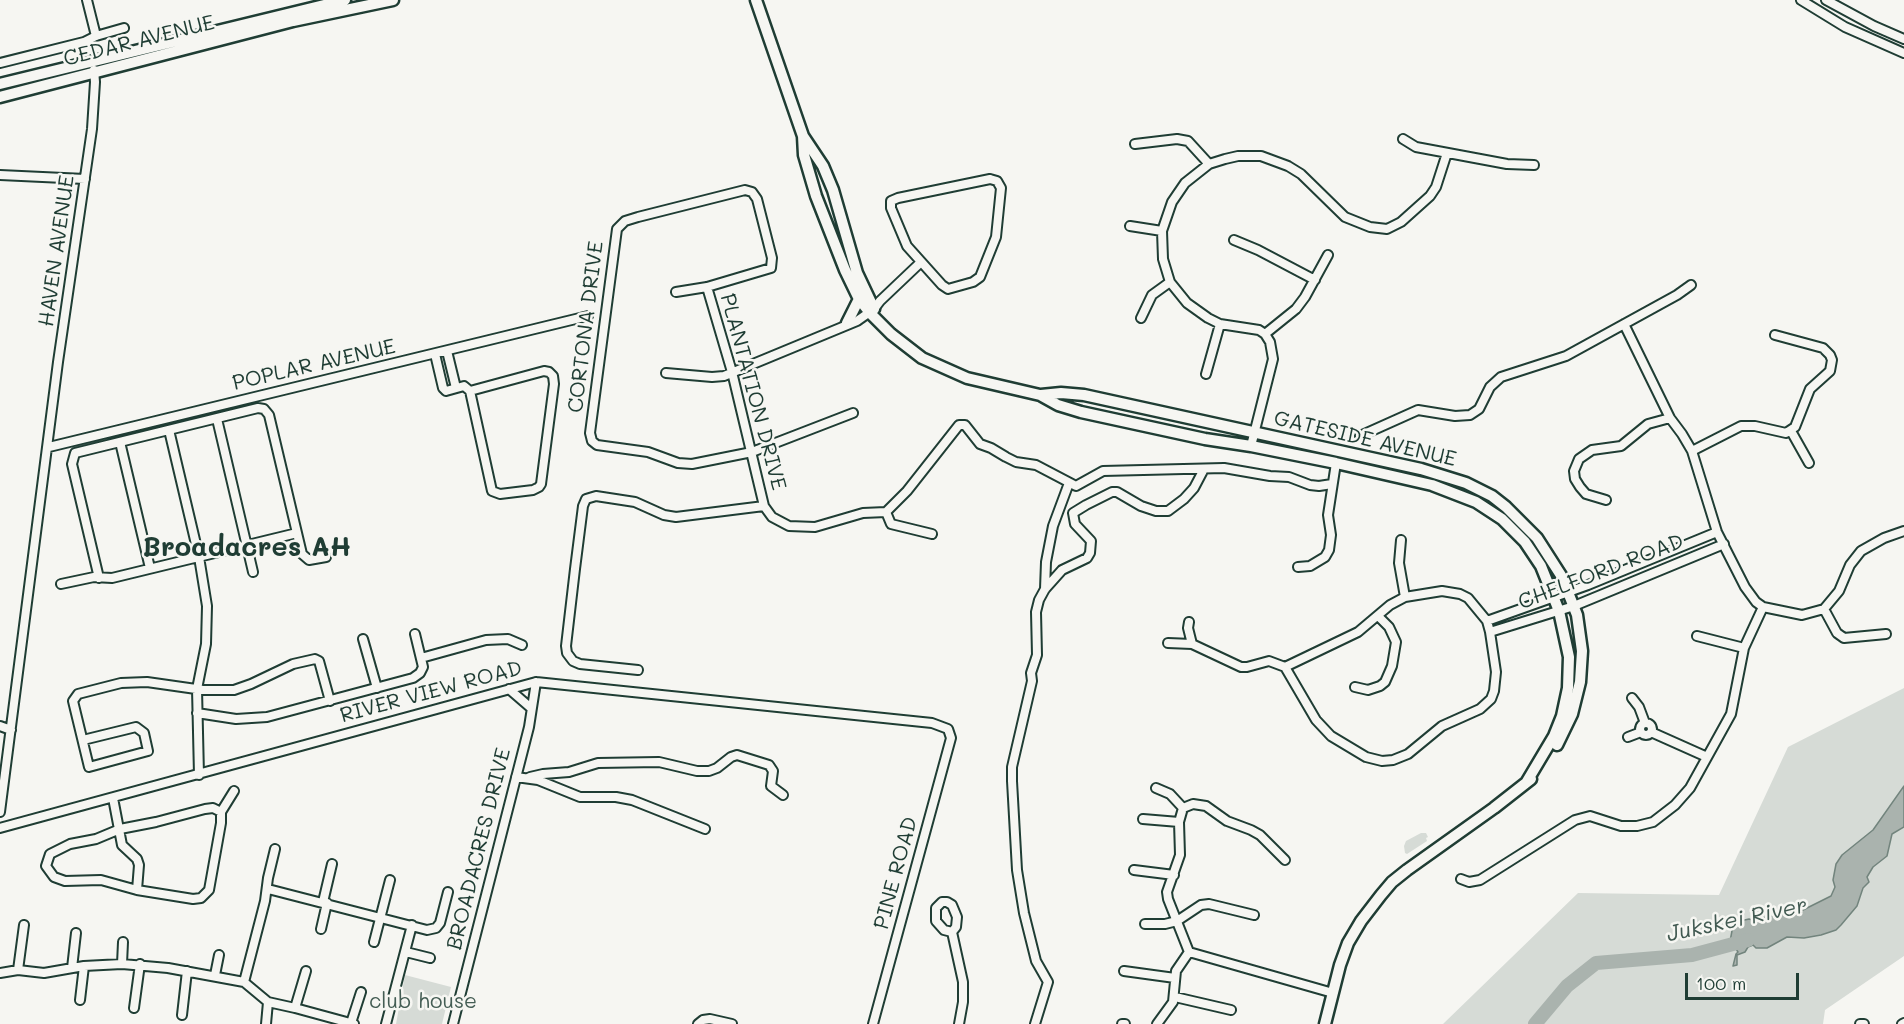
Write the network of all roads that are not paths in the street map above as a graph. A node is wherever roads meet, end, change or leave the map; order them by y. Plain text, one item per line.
1 (87, 0) edge
2 (345, 0) edge
3 (393, 0) edge
4 (756, 0) edge
5 (1801, 0) edge
6 (1826, 0) edge
7 (124, 28) dead end
8 (239, 30) junction
9 (96, 36) junction
10 (1904, 39) edge
11 (1904, 53) edge
12 (92, 60) junction
13 (0, 63) edge
14 (94, 73) junction
15 (0, 84) edge
16 (0, 97) edge
17 (803, 136) junction
18 (1403, 139) dead end
19 (1135, 144) dead end
20 (1447, 153) junction
21 (1209, 164) junction
22 (1534, 165) dead end
23 (0, 175) edge
24 (86, 179) junction
25 (1130, 226) dead end
26 (1162, 231) junction
27 (1234, 240) dead end
28 (1328, 255) dead end
29 (921, 263) junction
30 (1315, 280) junction
31 (1170, 282) junction
32 (1691, 285) dead end
33 (707, 287) junction
34 (676, 292) dead end
35 (860, 299) junction
36 (874, 314) junction
37 (588, 316) dead end
38 (1141, 318) dead end
39 (847, 323) junction
40 (1220, 324) junction
41 (1624, 324) junction
42 (1265, 334) junction
43 (1775, 335) dead end
44 (447, 351) junction
45 (435, 354) junction
46 (732, 372) junction
47 (666, 373) dead end
48 (1206, 374) dead end
49 (456, 388) junction
50 (470, 391) junction
51 (1040, 395) junction
52 (853, 414) dead end
53 (1670, 418) junction
54 (217, 419) junction
55 (169, 430) junction
56 (1791, 431) junction
57 (1254, 433) junction
58 (1360, 436) dead end
59 (120, 442) junction
60 (1251, 446) junction
61 (49, 447) junction
62 (1692, 451) junction
63 (752, 452) junction
64 (1336, 463) junction
65 (1809, 463) dead end
66 (1204, 469) junction
67 (1069, 483) junction
68 (1332, 484) junction
69 (1606, 500) dead end
70 (764, 506) junction
71 (886, 512) junction
72 (1904, 531) edge
73 (1717, 532) junction
74 (297, 533) junction
75 (932, 534) dead end
76 (1401, 540) dead end
77 (1724, 544) junction
78 (247, 546) junction
79 (199, 557) junction
80 (326, 557) dead end
81 (1298, 567) dead end
82 (150, 568) junction
83 (253, 572) dead end
84 (99, 578) junction
85 (61, 584) dead end
86 (1045, 589) junction
87 (1567, 591) junction
88 (1554, 596) junction
89 (1406, 597) junction
90 (1534, 604) junction
91 (1574, 606) junction
92 (1763, 607) junction
93 (1824, 609) junction
94 (1559, 611) junction
95 (1378, 616) junction
96 (1539, 616) junction
97 (1486, 621) junction
98 (1189, 622) dead end
99 (1490, 632) junction
100 (415, 634) dead end
101 (1886, 634) dead end
102 (1696, 636) dead end
103 (363, 639) dead end
104 (1168, 643) dead end
105 (1192, 644) junction
106 (522, 645) dead end
107 (1744, 648) junction
108 (421, 658) junction
109 (1285, 667) junction
110 (638, 670) dead end
111 (536, 682) junction
112 (1355, 687) dead end
113 (377, 688) junction
114 (197, 689) junction
115 (508, 689) junction
116 (1632, 698) dead end
117 (330, 701) junction
118 (531, 708) junction
119 (197, 712) junction
120 (1645, 723) junction
121 (0, 726) edge
122 (11, 730) junction
123 (951, 732) joint
124 (1641, 732) junction
125 (1652, 732) junction
126 (1628, 737) dead end
127 (83, 740) junction
128 (1707, 757) junction
129 (199, 775) junction
130 (516, 777) junction
131 (530, 777) junction
132 (1526, 783) junction
133 (1156, 788) dead end
134 (234, 790) dead end
135 (783, 795) dead end
136 (113, 798) junction
137 (1183, 808) junction
138 (0, 812) edge
139 (221, 812) junction
140 (1143, 819) dead end
141 (1179, 822) junction
142 (0, 828) edge
143 (120, 829) junction
144 (705, 829) dead end
145 (275, 849) dead end
146 (1285, 860) dead end
147 (332, 864) dead end
148 (1134, 870) dead end
149 (1174, 875) junction
150 (1461, 879) dead end
151 (390, 880) dead end
152 (268, 888) junction
153 (137, 890) junction
154 (448, 892) dead end
155 (325, 902) junction
156 (1254, 915) dead end
157 (380, 917) junction
158 (1177, 921) junction
159 (1145, 924) dead end
160 (24, 925) dead end
161 (412, 926) junction
162 (321, 929) dead end
163 (952, 932) dead end
164 (76, 933) dead end
165 (123, 942) dead end
166 (374, 942) dead end
167 (406, 952) junction
168 (1189, 952) junction
169 (219, 955) dead end
170 (430, 958) dead end
171 (122, 964) junction
172 (140, 964) junction
173 (84, 966) junction
174 (72, 968) junction
175 (18, 970) junction
176 (188, 971) junction
177 (306, 971) dead end
178 (1124, 971) dead end
179 (0, 973) edge
180 (215, 975) junction
181 (1175, 978) junction
182 (244, 982) junction
183 (361, 992) dead end
184 (1333, 993) junction
185 (1174, 997) junction
186 (80, 1000) dead end
187 (268, 1002) junction
188 (134, 1008) dead end
189 (295, 1008) junction
190 (1231, 1010) dead end
191 (182, 1015) dead end
192 (328, 1021) edge
193 (266, 1024) edge
194 (352, 1024) edge
195 (386, 1024) edge
196 (453, 1024) edge
197 (698, 1024) edge
198 (732, 1024) edge
199 (873, 1024) edge
200 (959, 1024) edge
201 (1035, 1024) edge
202 (1157, 1024) edge
203 (1325, 1024) edge

1 - 9 street
2 - 8 street, CEDAR AVENUE
3 - 8 street, CEDAR AVENUE
4 - 17 street, GATESIDE AVENUE
5 - 11 street
6 - 10 street
7 - 9 street
8 - 12 street, CEDAR AVENUE
8 - 14 street, CEDAR AVENUE
9 - 13 street
12 - 14 street, HAVEN AVENUE
12 - 15 street, CEDAR AVENUE
14 - 16 street, CEDAR AVENUE
14 - 24 street, HAVEN AVENUE
17 - 35 street, GATESIDE AVENUE
17 - 36 street, GATESIDE AVENUE
18 - 20 street
19 - 21 street
20 - 21 street
20 - 22 street
21 - 26 street
23 - 24 street
24 - 61 street, HAVEN AVENUE
25 - 26 street
26 - 31 street
27 - 30 street
28 - 30 street
29 - 29 street
29 - 36 street
30 - 42 street
31 - 38 street
31 - 40 street
32 - 41 street
33 - 34 street, CORTONA DRIVE
33 - 46 street, PLANTATION DRIVE
33 - 63 street, CORTONA DRIVE
35 - 36 street, GATESIDE AVENUE
35 - 39 street
36 - 39 street
36 - 51 street, GATESIDE AVENUE
37 - 44 street, POPLAR AVENUE
39 - 46 street
40 - 42 street
40 - 48 street
41 - 53 street
41 - 58 street
42 - 57 street
43 - 56 street
44 - 45 street, POPLAR AVENUE
44 - 49 street
45 - 49 street
45 - 61 street, POPLAR AVENUE
46 - 47 street
46 - 63 street, PLANTATION DRIVE
49 - 50 street
50 - 50 street
51 - 57 street, GATESIDE AVENUE
51 - 60 street, GATESIDE AVENUE
52 - 63 street, CORTONA DRIVE
53 - 62 street
53 - 69 street
54 - 55 street
54 - 74 street
54 - 78 street
55 - 59 street
55 - 79 street
56 - 62 street
56 - 65 street
57 - 60 street
57 - 87 street, GATESIDE AVENUE
59 - 82 street
59 - 84 street
60 - 64 street, GATESIDE AVENUE
61 - 122 street, HAVEN AVENUE
62 - 73 street
63 - 70 street, PLANTATION DRIVE
64 - 68 street
64 - 88 street, GATESIDE AVENUE
66 - 67 street
66 - 68 street
66 - 86 street
67 - 71 street
67 - 86 street
68 - 81 street
70 - 71 street
70 - 110 street
71 - 75 street
72 - 93 street
73 - 77 street
73 - 87 street, CHELFORD ROAD
74 - 78 street
74 - 80 street
76 - 89 street
77 - 91 street, CHELFORD ROAD
77 - 92 street
78 - 79 street
78 - 83 street
79 - 82 street
79 - 114 street
82 - 84 street
84 - 85 street
86 - 201 street
87 - 88 street, CHELFORD ROAD
87 - 91 street, GATESIDE AVENUE
88 - 90 street, CHELFORD ROAD
88 - 94 street, GATESIDE AVENUE
89 - 95 street
89 - 97 street
90 - 96 street
90 - 97 street, CHELFORD ROAD
91 - 94 street, CHELFORD ROAD
91 - 132 street, GATESIDE AVENUE
92 - 93 street
92 - 107 street
93 - 101 street
94 - 96 street, CHELFORD ROAD
94 - 132 street, GATESIDE AVENUE
95 - 109 street
95 - 112 street
96 - 99 street, CHELFORD ROAD
97 - 99 street
98 - 105 street
99 - 109 street
100 - 108 street
102 - 107 street
103 - 113 street
104 - 105 street
105 - 109 street
106 - 108 street
107 - 128 street
108 - 113 street
111 - 115 street, RIVER VIEW ROAD
111 - 118 street, BROADACRES DRIVE
111 - 123 street, RIVER VIEW ROAD
113 - 117 street
114 - 117 street
114 - 119 street
114 - 127 street
115 - 118 street
115 - 129 street, RIVER VIEW ROAD
116 - 120 street
117 - 119 street
118 - 130 street, BROADACRES DRIVE
119 - 129 street
120 - 124 street
120 - 125 street
121 - 122 street
122 - 138 street, HAVEN AVENUE
123 - 199 street, PINE ROAD
124 - 125 street
124 - 126 street
125 - 128 street
127 - 127 street
128 - 150 street
129 - 136 street, RIVER VIEW ROAD
130 - 131 street
130 - 196 street, BROADACRES DRIVE
131 - 135 street
131 - 144 street
132 - 184 street, GATESIDE AVENUE
133 - 137 street
134 - 139 street
136 - 142 street, RIVER VIEW ROAD
136 - 143 street
137 - 141 street
137 - 146 street
139 - 143 street
139 - 153 street
140 - 141 street
141 - 149 street
143 - 153 street
143 - 153 street
145 - 152 street
147 - 155 street
148 - 149 street
149 - 158 street
151 - 157 street
152 - 155 street
152 - 182 street
154 - 161 street
155 - 157 street
155 - 162 street
156 - 158 street
157 - 161 street
157 - 166 street
158 - 159 street
158 - 168 street
160 - 175 street
161 - 167 street
163 - 200 street
164 - 174 street
165 - 171 street
167 - 170 street
167 - 195 street
168 - 181 street
168 - 184 street
169 - 180 street
171 - 172 street
171 - 173 street
172 - 176 street
172 - 188 street
173 - 174 street
173 - 186 street
174 - 175 street
175 - 179 street
176 - 180 street
176 - 191 street
177 - 189 street
178 - 181 street
180 - 182 street
181 - 185 street
182 - 187 street
183 - 194 street
184 - 203 street, GATESIDE AVENUE
185 - 190 street
185 - 202 street
187 - 189 street
187 - 193 street
189 - 192 street
192 - 194 street
197 - 198 street

